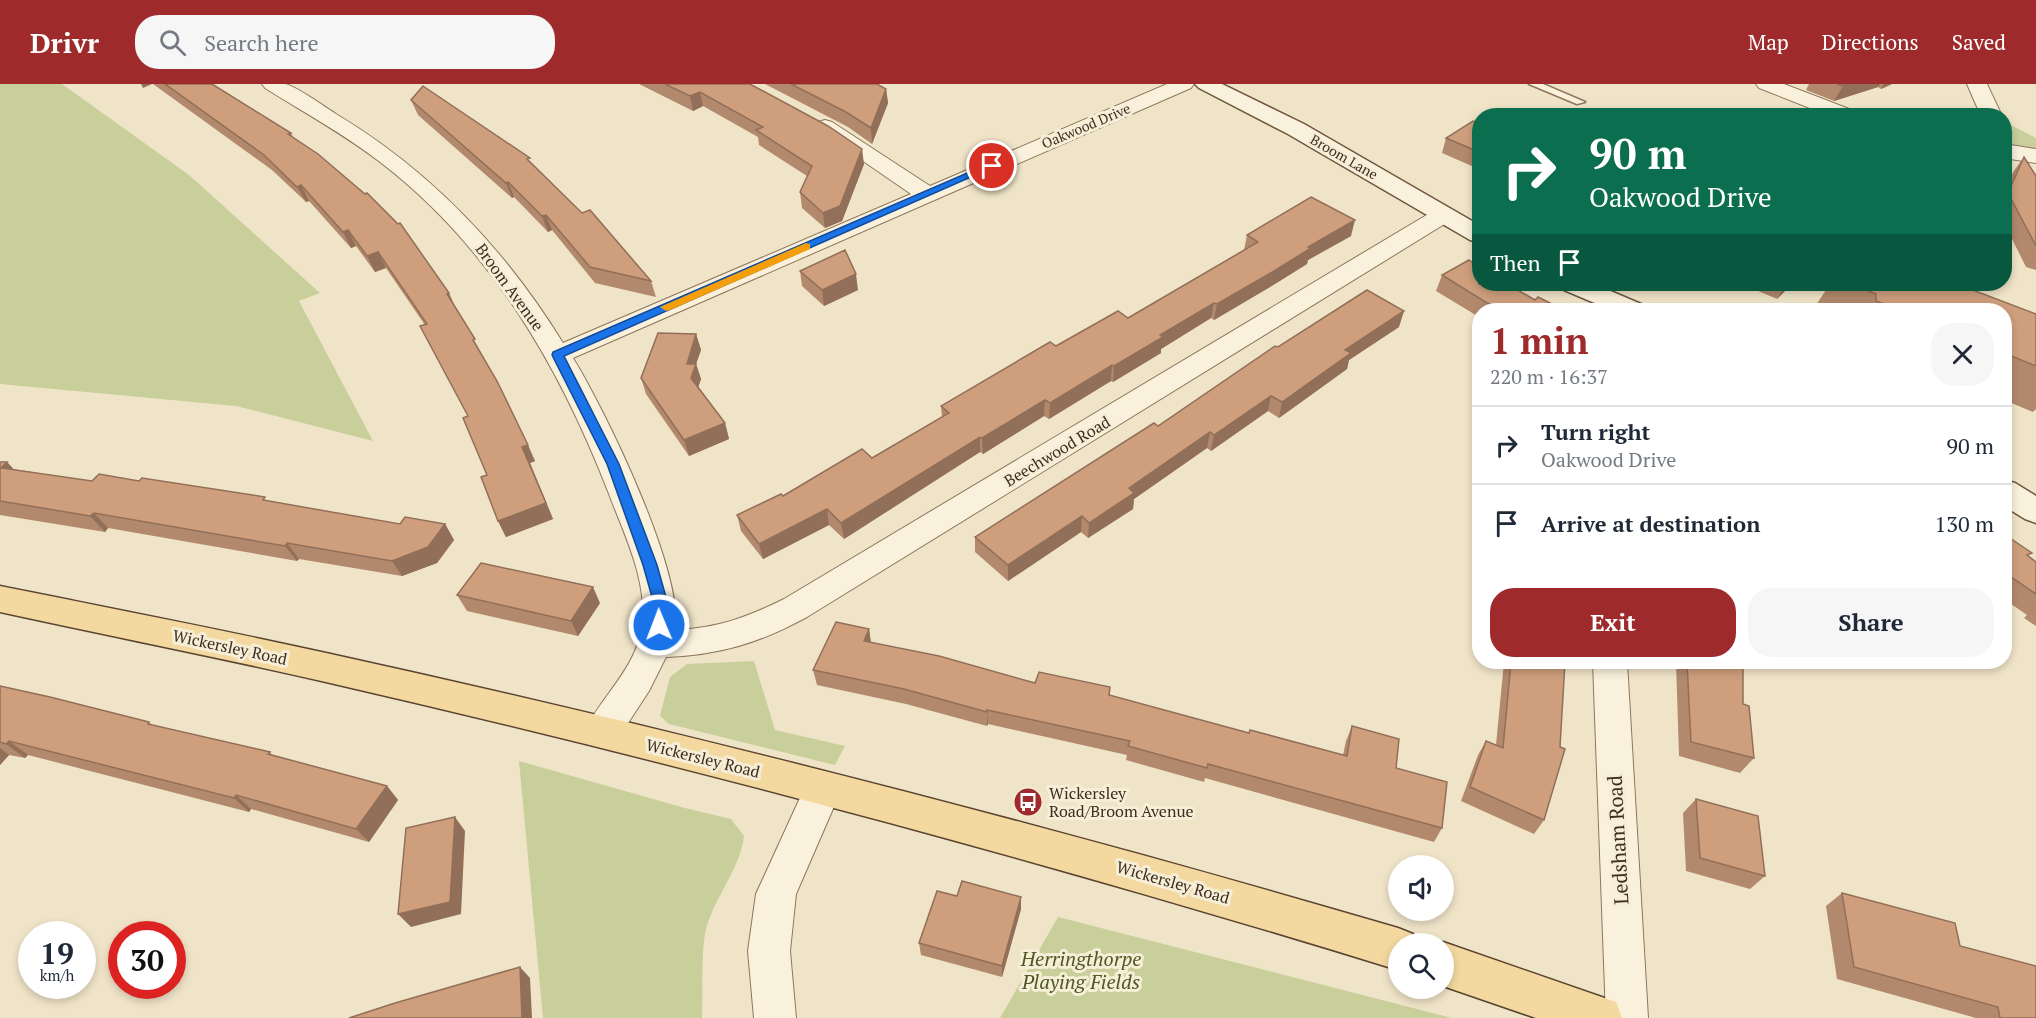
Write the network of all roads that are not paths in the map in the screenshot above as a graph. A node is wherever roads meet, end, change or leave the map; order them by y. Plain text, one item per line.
1 (272, 84) edge
2 (1184, 84) edge
3 (1206, 84) edge
4 (1534, 84) edge
5 (1766, 84) edge
6 (1977, 84) edge
7 (1580, 102) dead end
8 (1829, 108) edge
9 (1988, 108) edge
10 (808, 117) edge
11 (2012, 151) edge
12 (2036, 156) edge
13 (927, 194) junction
14 (1443, 215) junction
15 (1472, 232) edge
16 (1589, 291) edge
17 (1616, 303) edge
18 (558, 355) junction
19 (2012, 496) edge
20 (2036, 511) edge
21 (0, 599) edge
22 (655, 644) junction
23 (1610, 669) edge
24 (602, 732) junction
25 (823, 788) junction
26 (1388, 946) edge
27 (1454, 968) edge
28 (775, 1018) edge
29 (1600, 1018) edge
30 (1627, 1018) edge

1 - 18 street, Broom Avenue
2 - 13 street, Oakwood Drive
3 - 14 main road, Broom Lane
4 - 7 lane
5 - 8 street
6 - 9 street
10 - 13 street
11 - 12 street
13 - 18 street, Oakwood Drive
14 - 15 main road, Broom Lane
14 - 22 street, Beechwood Road
16 - 17 main road
18 - 22 street, Broom Avenue
19 - 20 main road
21 - 24 main road, Wickersley Road
22 - 24 street, Broom Avenue
23 - 30 street, Ledsham Road
24 - 25 main road, Wickersley Road
25 - 26 main road, Wickersley Road
25 - 28 street
27 - 29 main road

